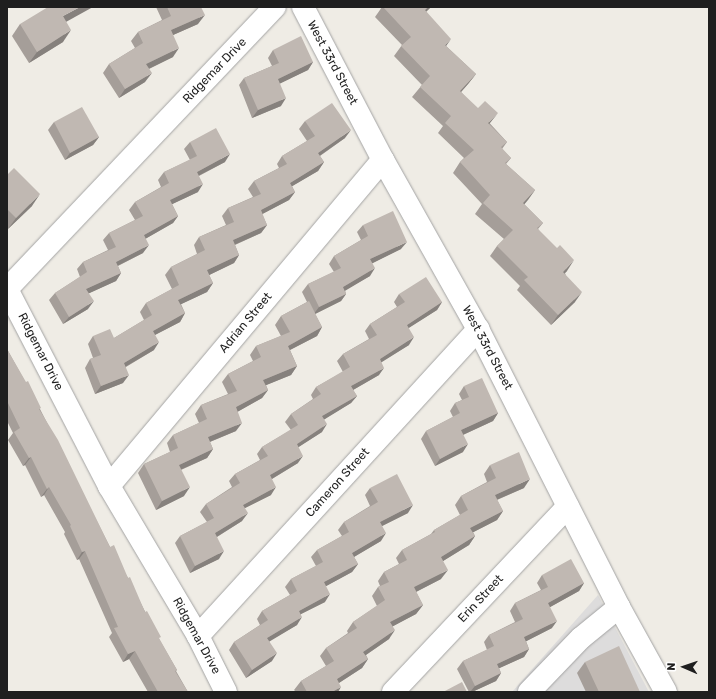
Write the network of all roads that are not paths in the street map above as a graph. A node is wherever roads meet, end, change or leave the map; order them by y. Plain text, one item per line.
1 (275, 7) edge
2 (302, 7) edge
3 (383, 160) junction
4 (478, 329) junction
5 (109, 486) junction
6 (568, 506) junction
7 (619, 607) junction
8 (198, 636) junction
9 (226, 692) edge
10 (393, 692) edge
11 (529, 692) edge
12 (666, 692) edge

1 - 5 street, Ridgemar Drive
2 - 3 street, West 33rd Street
3 - 4 street, West 33rd Street
3 - 5 street, Adrian Street
4 - 6 street, West 33rd Street
4 - 8 street, Cameron Street
5 - 8 street, Ridgemar Drive
6 - 7 street, West 33rd Street
6 - 10 street, Erin Street
7 - 11 street
7 - 12 street, West 33rd Street
8 - 9 street, Ridgemar Drive

